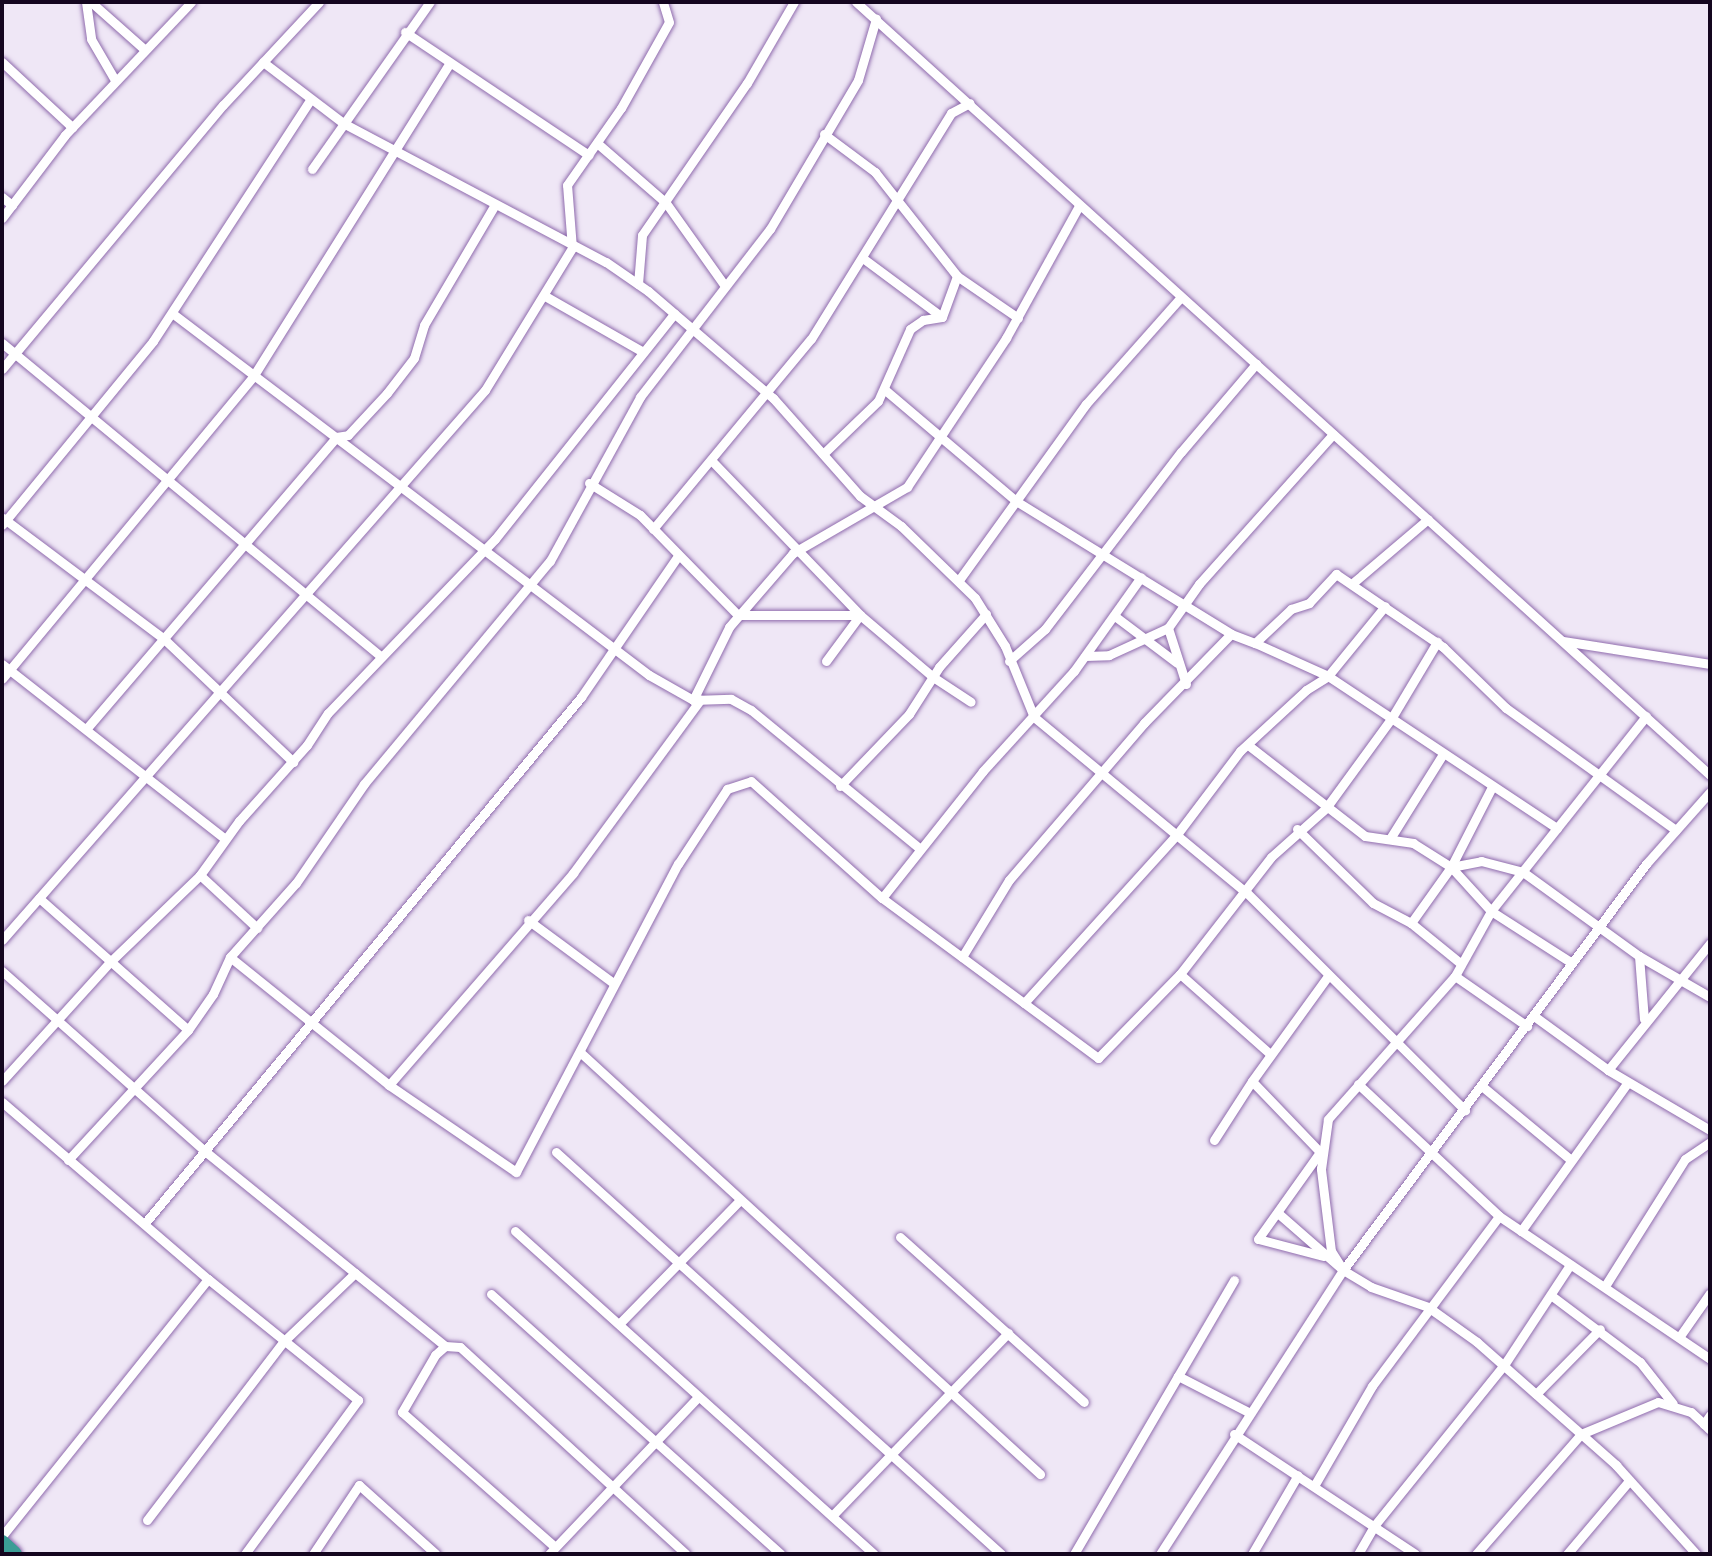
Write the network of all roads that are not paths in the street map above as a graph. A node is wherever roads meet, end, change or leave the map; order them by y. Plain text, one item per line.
1 (89, 2) edge
2 (191, 2) edge
3 (319, 2) edge
4 (430, 2) edge
5 (663, 2) edge
6 (794, 2) edge
7 (856, 2) edge
8 (876, 19) junction
9 (405, 32) junction
10 (144, 49) junction
11 (2, 62) edge
12 (263, 62) junction
13 (450, 63) junction
14 (115, 80) junction
15 (310, 100) junction
16 (970, 103) junction
17 (343, 123) junction
18 (72, 127) junction
19 (824, 134) junction
20 (597, 143) junction
21 (394, 153) junction
22 (589, 155) junction
23 (312, 169) dead end
24 (2, 197) edge
25 (900, 200) junction
26 (666, 203) junction
27 (12, 205) junction
28 (494, 206) junction
29 (1079, 206) junction
30 (2, 218) edge
31 (572, 248) junction
32 (864, 259) junction
33 (957, 276) junction
34 (638, 284) junction
35 (725, 286) junction
36 (545, 296) junction
37 (1181, 297) junction
38 (172, 313) junction
39 (674, 314) junction
40 (942, 317) junction
41 (1018, 318) junction
42 (691, 329) junction
43 (2, 343) edge
44 (643, 352) junction
45 (15, 354) junction
46 (1256, 364) junction
47 (2, 369) edge
48 (254, 375) junction
49 (884, 389) junction
50 (767, 393) junction
51 (91, 417) junction
52 (1333, 434) junction
53 (336, 437) junction
54 (939, 440) junction
55 (823, 454) junction
56 (711, 460) junction
57 (168, 479) junction
58 (589, 483) junction
59 (399, 490) junction
60 (1016, 501) junction
61 (871, 505) junction
62 (1428, 519) junction
63 (3, 521) edge
64 (653, 529) junction
65 (246, 546) junction
66 (798, 550) junction
67 (481, 552) junction
68 (678, 556) junction
69 (1101, 558) junction
70 (1141, 577) junction
71 (86, 580) junction
72 (959, 580) junction
73 (1354, 582) junction
74 (530, 586) junction
75 (307, 593) junction
76 (1186, 604) junction
77 (1385, 606) junction
78 (986, 614) junction
79 (738, 615) junction
80 (860, 615) junction
81 (1116, 617) junction
82 (1168, 628) junction
83 (1231, 634) junction
84 (1148, 637) junction
85 (163, 638) junction
86 (1561, 641) junction
87 (1437, 642) junction
88 (1255, 643) junction
89 (612, 648) junction
90 (1085, 656) junction
91 (381, 657) junction
92 (826, 661) dead end
93 (1009, 661) junction
94 (1710, 664) edge
95 (1179, 665) junction
96 (6, 667) edge
97 (1328, 676) junction
98 (933, 677) junction
99 (2, 679) edge
100 (1186, 684) junction
101 (217, 695) junction
102 (697, 700) junction
103 (971, 702) dead end
104 (1646, 716) junction
105 (1034, 717) junction
106 (1391, 719) junction
107 (87, 728) junction
108 (1248, 745) junction
109 (1443, 754) junction
110 (293, 762) junction
111 (1099, 771) junction
112 (146, 774) junction
113 (1710, 775) edge
114 (1598, 777) junction
115 (840, 786) junction
116 (1492, 787) junction
117 (1710, 792) edge
118 (1326, 808) junction
119 (1557, 828) junction
120 (1297, 829) junction
121 (1676, 830) junction
122 (1178, 833) junction
123 (1391, 837) junction
124 (224, 838) junction
125 (919, 848) junction
126 (1451, 867) junction
127 (1523, 872) junction
128 (200, 875) junction
129 (1247, 893) junction
130 (39, 898) junction
131 (882, 898) junction
132 (1491, 911) junction
133 (528, 920) junction
134 (1411, 923) junction
135 (1600, 926) junction
136 (257, 928) junction
137 (2, 940) edge
138 (1710, 943) edge
139 (1639, 956) junction
140 (230, 957) junction
141 (962, 957) junction
142 (110, 962) junction
143 (1460, 963) junction
144 (1572, 963) junction
145 (2, 971) edge
146 (1180, 974) junction
147 (1328, 976) junction
148 (1455, 976) junction
149 (1676, 979) junction
150 (613, 983) junction
151 (1710, 997) edge
152 (1024, 1003) junction
153 (1534, 1016) junction
154 (1644, 1019) junction
155 (57, 1022) junction
156 (312, 1024) junction
157 (1527, 1026) junction
158 (188, 1030) junction
159 (1395, 1044) junction
160 (581, 1053) junction
161 (1269, 1053) junction
162 (1608, 1070) junction
163 (2, 1081) edge
164 (1252, 1081) junction
165 (1628, 1082) junction
166 (1358, 1084) junction
167 (389, 1085) junction
168 (1483, 1087) junction
169 (135, 1091) junction
170 (2, 1102) edge
171 (1465, 1110) junction
172 (1710, 1130) edge
173 (1214, 1140) dead end
174 (1710, 1142) edge
175 (1433, 1150) junction
176 (206, 1152) junction
177 (556, 1152) dead end
178 (1320, 1152) junction
179 (68, 1160) junction
180 (1571, 1160) junction
181 (738, 1202) junction
182 (1279, 1214) junction
183 (1499, 1216) junction
184 (145, 1223) junction
185 (515, 1231) dead end
186 (1521, 1231) junction
187 (900, 1237) dead end
188 (1324, 1256) junction
189 (677, 1262) junction
190 (1570, 1265) junction
191 (1343, 1270) junction
192 (355, 1273) junction
193 (208, 1279) junction
194 (1234, 1280) dead end
195 (1605, 1286) junction
196 (1710, 1293) edge
197 (491, 1294) dead end
198 (1552, 1296) junction
199 (1428, 1307) junction
200 (619, 1324) junction
201 (1600, 1329) junction
202 (1008, 1333) junction
203 (1680, 1336) junction
204 (284, 1341) junction
205 (445, 1346) junction
206 (1710, 1359) edge
207 (1504, 1365) junction
208 (1178, 1376) junction
209 (949, 1392) junction
210 (1536, 1394) junction
211 (698, 1397) junction
212 (1084, 1402) dead end
213 (1673, 1404) junction
214 (1248, 1412) junction
215 (1708, 1423) edge
216 (1234, 1434) junction
217 (1581, 1434) junction
218 (655, 1443) junction
219 (891, 1454) junction
220 (1040, 1474) dead end
221 (1298, 1475) junction
222 (1629, 1481) junction
223 (613, 1486) junction
224 (1314, 1486) junction
225 (832, 1516) junction
226 (147, 1520) dead end
227 (1374, 1526) junction
228 (2, 1536) edge
229 (1677, 1536) junction
230 (2, 1543) edge
231 (552, 1550) edge
232 (674, 1550) edge
233 (14, 1554) edge
234 (245, 1554) edge
235 (313, 1554) edge
236 (436, 1554) edge
237 (686, 1554) edge
238 (781, 1554) edge
239 (874, 1554) edge
240 (1001, 1554) edge
241 (1074, 1554) edge
242 (1160, 1554) edge
243 (1252, 1554) edge
244 (1358, 1554) edge
245 (1415, 1554) edge
246 (1476, 1554) edge
247 (1567, 1554) edge
248 (1680, 1554) edge
249 (1696, 1554) edge

1 - 10 street
1 - 14 street
2 - 10 street
3 - 12 street
4 - 9 street
5 - 20 street
6 - 26 street
7 - 8 street
8 - 16 street
8 - 19 street
9 - 13 street
9 - 17 street
10 - 14 street
11 - 18 street
12 - 15 street
12 - 45 street
13 - 21 street
13 - 22 street
14 - 18 street
15 - 17 street
15 - 38 street
16 - 25 street
16 - 29 street
17 - 21 street
17 - 23 street
18 - 27 street
19 - 25 street
19 - 35 street
20 - 22 street
20 - 26 street
21 - 28 street
21 - 48 street
22 - 31 street
24 - 27 street
25 - 32 street
25 - 33 street
26 - 34 street
26 - 35 street
27 - 30 street
28 - 31 street
28 - 53 street
29 - 37 street
29 - 41 street
31 - 34 street
31 - 36 street
32 - 40 street
32 - 50 street
33 - 40 street
33 - 41 street
34 - 39 street
35 - 42 street
36 - 44 street
36 - 59 street
37 - 46 street
37 - 60 street
38 - 48 street
38 - 51 street
39 - 42 street
39 - 44 street
40 - 49 street
41 - 54 street
42 - 50 street
42 - 58 street
43 - 45 street
44 - 67 street
45 - 47 street
45 - 51 street
46 - 52 street
46 - 69 street
48 - 53 street
48 - 57 street
49 - 54 street
49 - 55 street
50 - 55 street
50 - 56 street
51 - 57 street
51 - 63 street
52 - 62 street
52 - 76 street
53 - 59 street
53 - 65 street
54 - 60 street
54 - 61 street
55 - 61 street
56 - 64 street
56 - 66 street
57 - 65 street
57 - 71 street
58 - 64 street
58 - 74 street
59 - 67 street
59 - 75 street
60 - 69 street
60 - 72 street
61 - 66 street
61 - 72 street
62 - 73 street
62 - 86 street
63 - 71 street
64 - 68 street
65 - 75 street
65 - 85 street
66 - 79 street
66 - 80 street
67 - 74 street
67 - 91 street
68 - 79 street
68 - 89 street
69 - 70 street
69 - 93 street
70 - 76 street
70 - 81 street
71 - 85 street
71 - 96 street
72 - 78 street
73 - 77 street
73 - 88 street
74 - 89 street
74 - 136 street
75 - 91 street
75 - 101 street
76 - 82 street
76 - 83 street
77 - 87 street
77 - 97 street
78 - 93 street
78 - 98 street
79 - 80 street
79 - 102 street
80 - 92 street
80 - 98 street
81 - 84 street
81 - 90 street
82 - 84 street
82 - 95 street
83 - 88 street
83 - 100 street
84 - 90 street
84 - 95 street
85 - 101 street
85 - 107 street
86 - 94 street
86 - 104 street
87 - 106 street
87 - 114 street
88 - 97 street
89 - 102 street
89 - 156 street
90 - 105 street
91 - 110 street
93 - 105 street
95 - 100 street
96 - 99 street
96 - 107 street
97 - 106 street
97 - 108 street
98 - 103 street
98 - 115 street
100 - 111 street
101 - 110 street
101 - 112 street
102 - 115 street
102 - 133 street
104 - 113 street
104 - 114 street
105 - 111 street
105 - 125 street
106 - 109 street
106 - 118 street
107 - 112 street
108 - 118 street
108 - 122 street
109 - 116 street
109 - 123 street
110 - 124 street
111 - 122 street
111 - 141 street
112 - 124 street
112 - 130 street
114 - 119 street
114 - 121 street
115 - 125 street
116 - 119 street
116 - 126 street
117 - 121 street
118 - 120 street
118 - 123 street
119 - 127 street
120 - 129 street
120 - 134 street
121 - 135 street
122 - 129 street
122 - 152 street
123 - 126 street
124 - 128 street
125 - 131 street
126 - 127 street
126 - 132 street
126 - 134 street
127 - 132 street
127 - 135 street
128 - 136 street
128 - 142 street
129 - 146 street
129 - 147 street
130 - 137 street
130 - 142 street
131 - 141 street
131 - 150 street
132 - 143 street
132 - 144 street
133 - 150 street
133 - 167 street
134 - 143 street
135 - 139 street
135 - 144 street
136 - 140 street
138 - 149 street
139 - 149 street
139 - 154 street
140 - 156 street
140 - 158 street
141 - 152 street
142 - 155 street
142 - 158 street
143 - 148 street
144 - 153 street
145 - 155 street
146 - 152 street
146 - 161 street
147 - 159 street
147 - 161 street
148 - 157 street
148 - 159 street
149 - 151 street
149 - 154 street
150 - 160 street
153 - 157 street
153 - 162 street
154 - 162 street
155 - 163 street
155 - 169 street
156 - 167 street
156 - 176 street
157 - 168 street
158 - 169 street
159 - 166 street
159 - 171 street
160 - 167 street
160 - 181 street
161 - 164 street
162 - 165 street
164 - 173 street
164 - 178 street
165 - 172 street
165 - 180 street
166 - 175 street
166 - 178 street
168 - 171 street
168 - 180 street
169 - 176 street
169 - 179 street
170 - 179 street
171 - 175 street
174 - 195 street
175 - 183 street
175 - 191 street
176 - 184 street
176 - 192 street
177 - 189 street
178 - 182 street
178 - 191 street
179 - 184 street
180 - 186 street
181 - 189 street
181 - 209 street
182 - 188 street
182 - 188 street
183 - 186 street
183 - 199 street
184 - 193 street
185 - 200 street
186 - 190 street
187 - 202 street
188 - 191 street
189 - 200 street
189 - 219 street
190 - 195 street
190 - 198 street
191 - 199 street
191 - 214 street
192 - 204 street
192 - 205 street
193 - 204 street
193 - 228 street
194 - 208 street
195 - 203 street
196 - 203 street
197 - 218 street
198 - 201 street
198 - 207 street
199 - 207 street
199 - 224 street
200 - 211 street
201 - 210 street
201 - 213 street
202 - 209 street
202 - 212 street
203 - 206 street
204 - 226 street
204 - 234 street
205 - 223 street
205 - 231 street
207 - 210 street
207 - 227 street
208 - 214 street
208 - 241 street
209 - 219 street
209 - 220 street
210 - 217 street
211 - 218 street
211 - 225 street
213 - 215 street
213 - 217 street
214 - 216 street
216 - 221 street
216 - 242 street
217 - 222 street
217 - 246 street
218 - 223 street
218 - 238 street
219 - 225 street
219 - 240 street
221 - 224 street
221 - 243 street
222 - 229 street
222 - 247 street
223 - 231 street
223 - 232 street
224 - 227 street
225 - 239 street
227 - 244 street
227 - 245 street
229 - 248 street
229 - 249 street
230 - 233 highway
232 - 237 street
235 - 236 street

